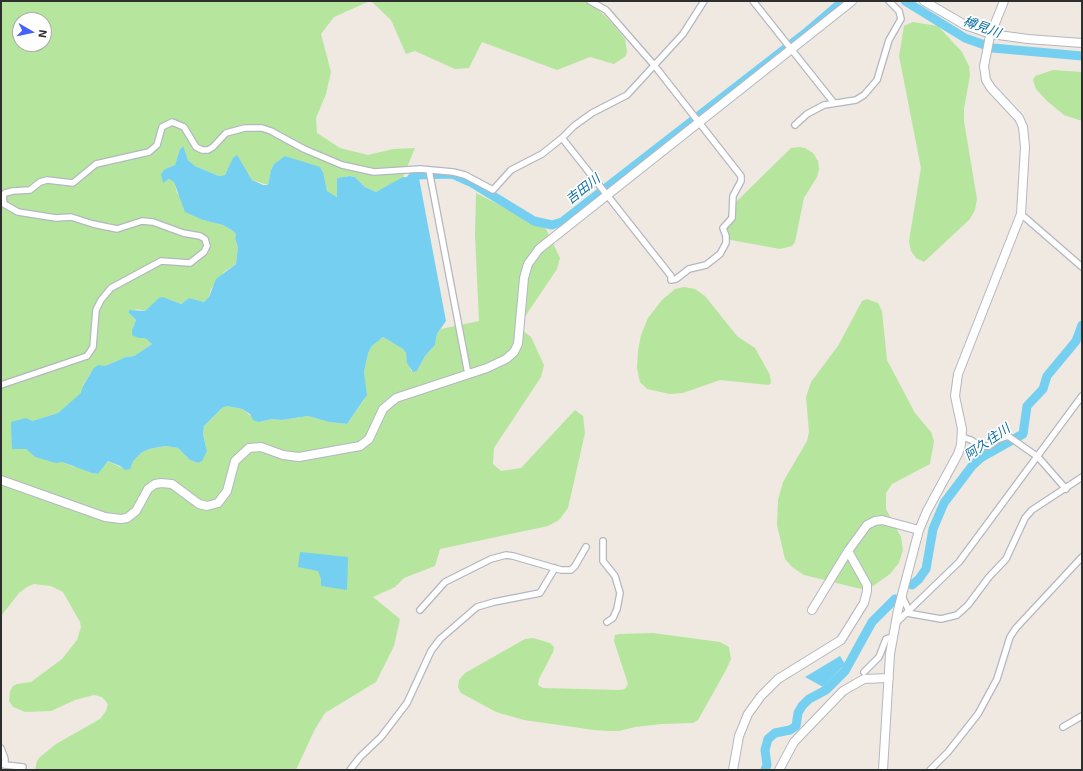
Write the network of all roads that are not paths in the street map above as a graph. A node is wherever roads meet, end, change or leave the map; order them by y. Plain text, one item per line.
1 (590, 1) edge
2 (704, 1) edge
3 (753, 1) edge
4 (852, 1) edge
5 (889, 1) edge
6 (924, 1) edge
7 (1004, 1) edge
8 (990, 35) junction
9 (1082, 43) edge
10 (791, 49) junction
11 (654, 65) junction
12 (834, 103) junction
13 (699, 122) junction
14 (796, 125) dead end
15 (562, 138) junction
16 (429, 170) junction
17 (607, 194) junction
18 (1021, 214) junction
19 (1082, 267) edge
20 (468, 374) junction
21 (1, 385) edge
22 (1082, 396) edge
23 (962, 437) junction
24 (1038, 456) junction
25 (1082, 477) edge
26 (1, 480) edge
27 (1066, 489) junction
28 (919, 530) junction
29 (603, 541) dead end
30 (586, 547) dead end
31 (848, 551) junction
32 (1082, 557) edge
33 (555, 568) junction
34 (902, 596) junction
35 (916, 603) junction
36 (420, 610) dead end
37 (812, 610) dead end
38 (908, 612) junction
39 (607, 622) dead end
40 (895, 625) junction
41 (892, 637) junction
42 (864, 672) dead end
43 (889, 678) junction
44 (1082, 716) edge
45 (1063, 727) dead end
46 (1, 748) edge
47 (3, 764) edge
48 (24, 767) dead end
49 (350, 770) edge
50 (733, 770) edge
51 (779, 770) edge
52 (883, 770) edge
53 (930, 770) edge

1 - 11 street
2 - 11 street
3 - 10 street
4 - 10 street
5 - 12 street
6 - 8 street
7 - 8 street
8 - 9 street
8 - 18 street
10 - 12 street
10 - 13 street
11 - 13 street
11 - 15 street
12 - 14 street
13 - 17 street
13 - 17 street
15 - 16 street
15 - 17 street
16 - 20 street
16 - 21 street
17 - 20 street
18 - 19 street
18 - 23 street
20 - 26 street
22 - 24 street
23 - 24 street
23 - 28 street
24 - 27 street
24 - 35 street
25 - 27 street
27 - 38 street
28 - 31 street
28 - 34 street
29 - 39 street
30 - 33 street
31 - 37 street
31 - 50 street
32 - 53 street
33 - 36 street
33 - 49 street
34 - 35 street
34 - 38 street
34 - 40 street
35 - 38 street
38 - 40 street
40 - 41 street
41 - 42 street
41 - 43 street
43 - 51 street
43 - 52 street
44 - 45 street
46 - 47 street
47 - 48 street

